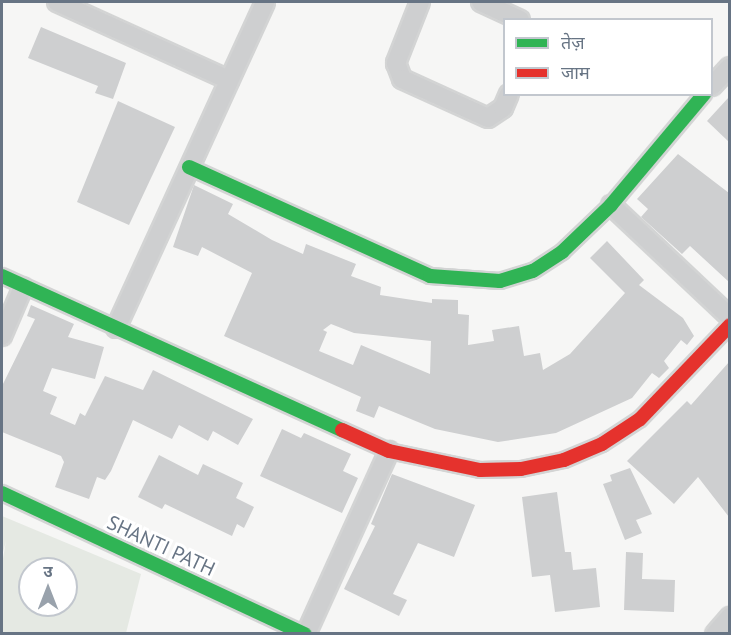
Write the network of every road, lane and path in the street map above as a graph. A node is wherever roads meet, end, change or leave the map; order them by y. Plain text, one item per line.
1 (57, 2) edge
2 (265, 2) edge
3 (420, 2) edge
4 (481, 2) edge
5 (516, 18) edge
6 (729, 67) edge
7 (229, 80) junction
8 (713, 84) edge
9 (508, 96) edge
10 (696, 96) edge
11 (189, 167) junction
12 (611, 205) junction
13 (2, 276) edge
14 (23, 287) junction
15 (729, 317) edge
16 (729, 325) edge
17 (117, 328) junction
18 (2, 336) edge
19 (389, 451) junction
20 (2, 493) edge
21 (729, 617) edge
22 (305, 633) edge
23 (715, 633) edge

1 - 7 street
2 - 7 street
3 - 9 street
4 - 5 street
6 - 8 street
7 - 11 street
10 - 12 street
11 - 12 street
11 - 17 street
12 - 15 street
13 - 14 street
14 - 17 street
14 - 18 street
16 - 19 street
17 - 19 street
19 - 22 street
20 - 22 street, SHANTI PATH
21 - 23 street

